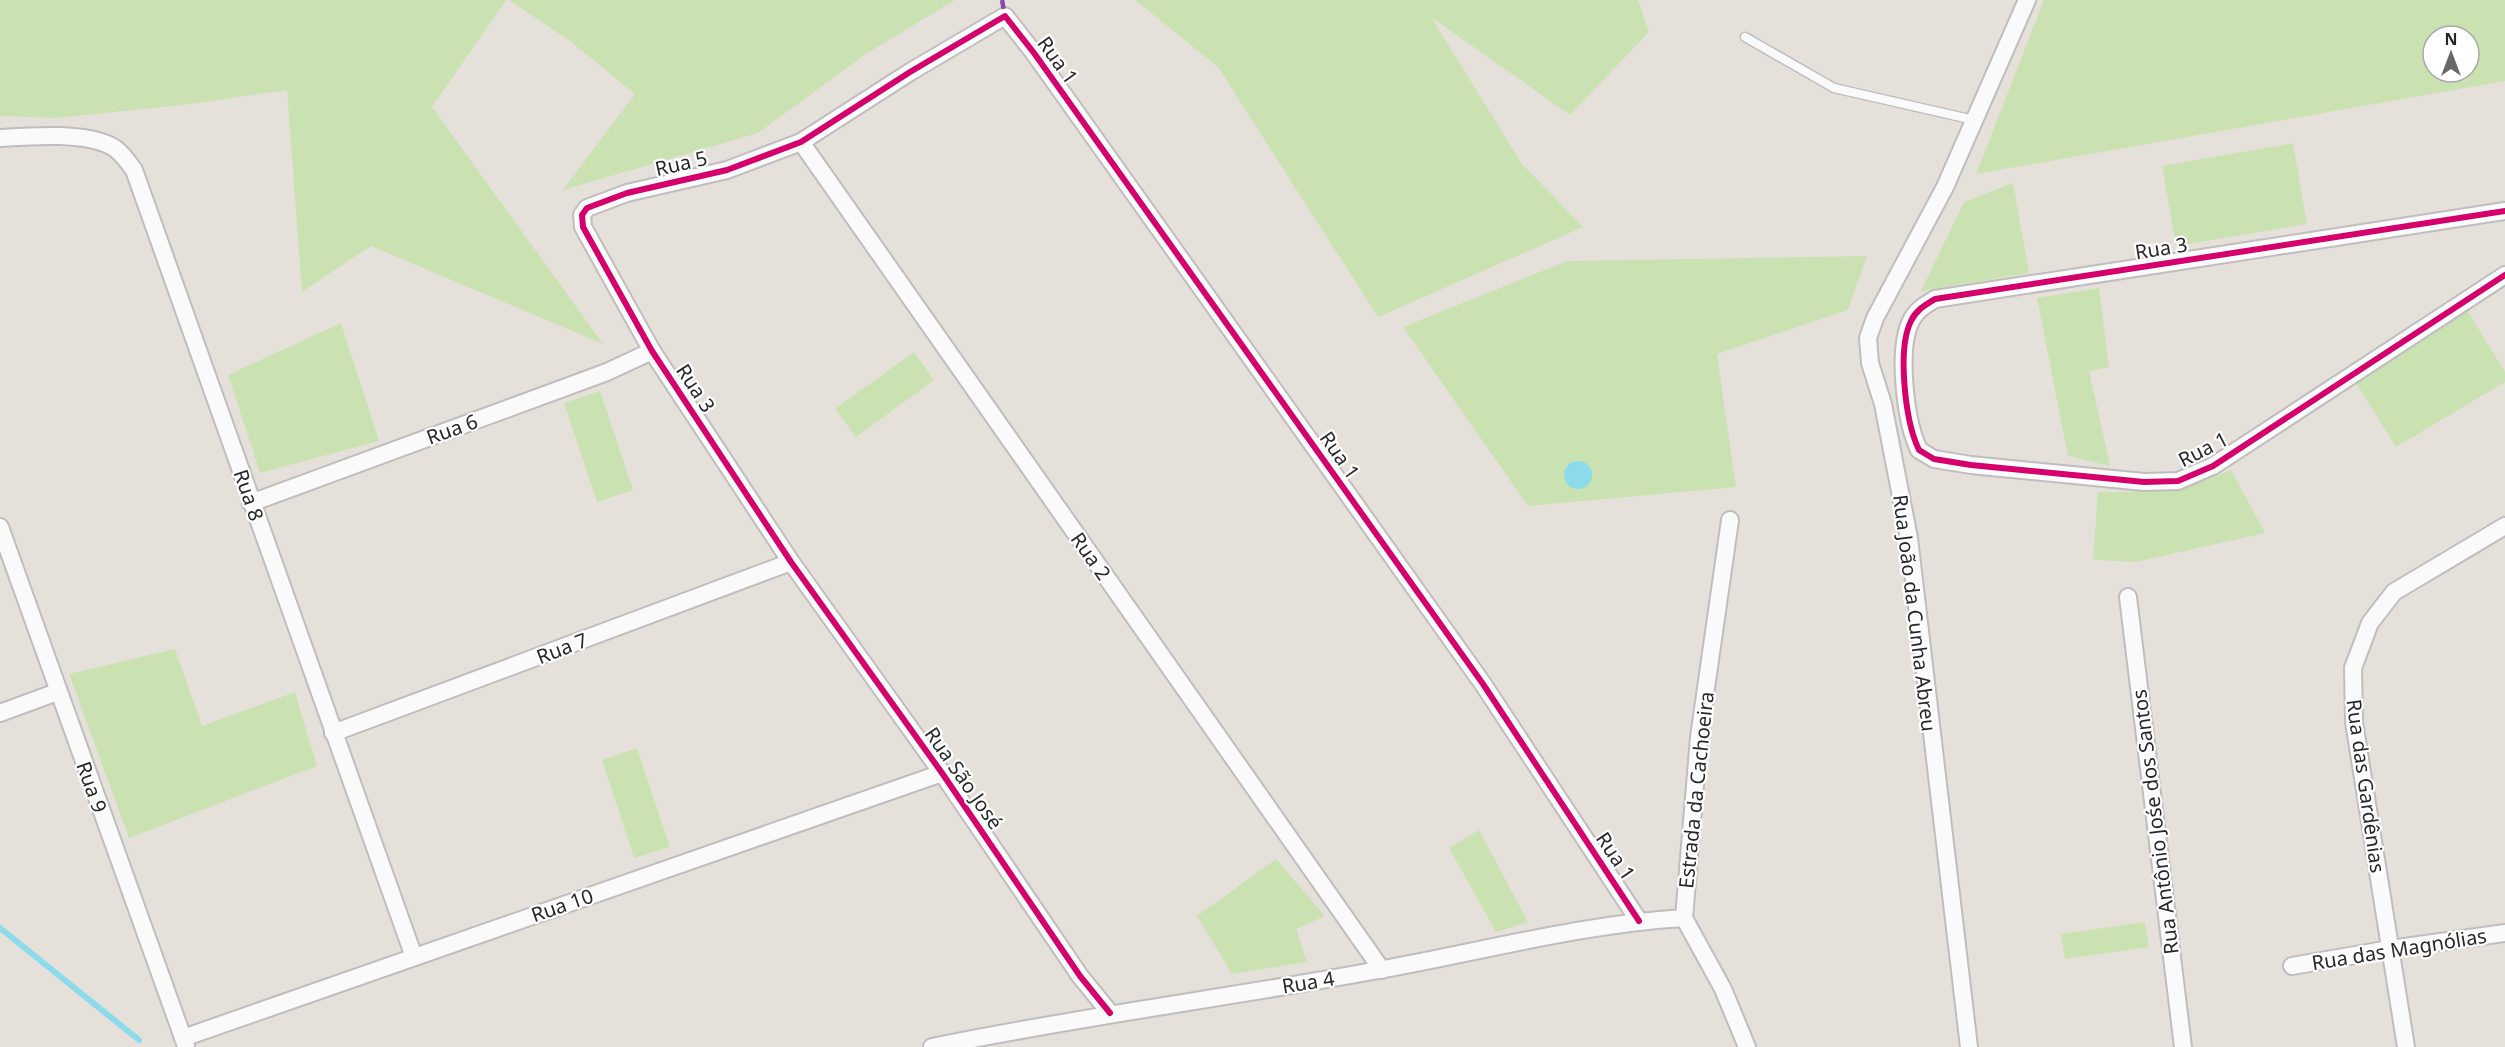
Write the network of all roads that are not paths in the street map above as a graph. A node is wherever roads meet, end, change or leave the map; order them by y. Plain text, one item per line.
1 (2026, 0) edge
2 (1745, 38) dead end
3 (1974, 120) junction
4 (0, 138) edge
5 (801, 142) junction
6 (2505, 211) edge
7 (583, 226) joint
8 (2505, 275) edge
9 (652, 351) junction
10 (1905, 401) junction
11 (1883, 404) junction
12 (251, 502) junction
13 (1730, 520) dead end
14 (0, 526) edge
15 (2505, 526) edge
16 (791, 562) junction
17 (2128, 597) dead end
18 (57, 692) junction
19 (0, 713) edge
20 (333, 733) junction
21 (942, 773) junction
22 (1684, 918) junction
23 (1639, 921) junction
24 (2505, 933) edge
25 (2390, 949) junction
26 (414, 957) junction
27 (2292, 966) dead end
28 (1382, 970) junction
29 (1110, 1013) junction
30 (184, 1042) edge
31 (932, 1047) edge
32 (1747, 1047) edge
33 (1969, 1047) edge
34 (2183, 1047) edge
35 (2406, 1047) edge

1 - 3 street, Rua João da Cunha Abreu
2 - 3 lane
3 - 11 street, Rua João da Cunha Abreu
4 - 12 street, Rua 8
5 - 7 street, Rua 5
5 - 23 street, Rua 1
5 - 28 street, Rua 2
6 - 10 street, Rua 3
7 - 9 street, Rua 3
8 - 10 street, Rua 1
9 - 12 street, Rua 6
9 - 16 street, Rua 3
10 - 11 street
11 - 33 street, Rua João da Cunha Abreu
12 - 20 street, Rua 8
13 - 22 street, Estrada da Cachoeira
14 - 18 street, Rua 9
15 - 25 street, Rua das Gardênias
16 - 20 street, Rua 7
16 - 21 street, Rua São José
17 - 34 street, Rua Antônio Jośe dos Santos
18 - 19 street
18 - 30 street, Rua 9
20 - 26 street, Rua 8
21 - 26 street, Rua 10
21 - 29 street, Rua São José
22 - 23 street, Rua 4
22 - 32 street
23 - 28 street, Rua 4
24 - 25 street, Rua das Magnólias
25 - 27 street, Rua das Magnólias
25 - 35 street, Rua das Gardênias
26 - 30 street, Rua 10
28 - 29 street, Rua 4
29 - 31 street, Rua 4

